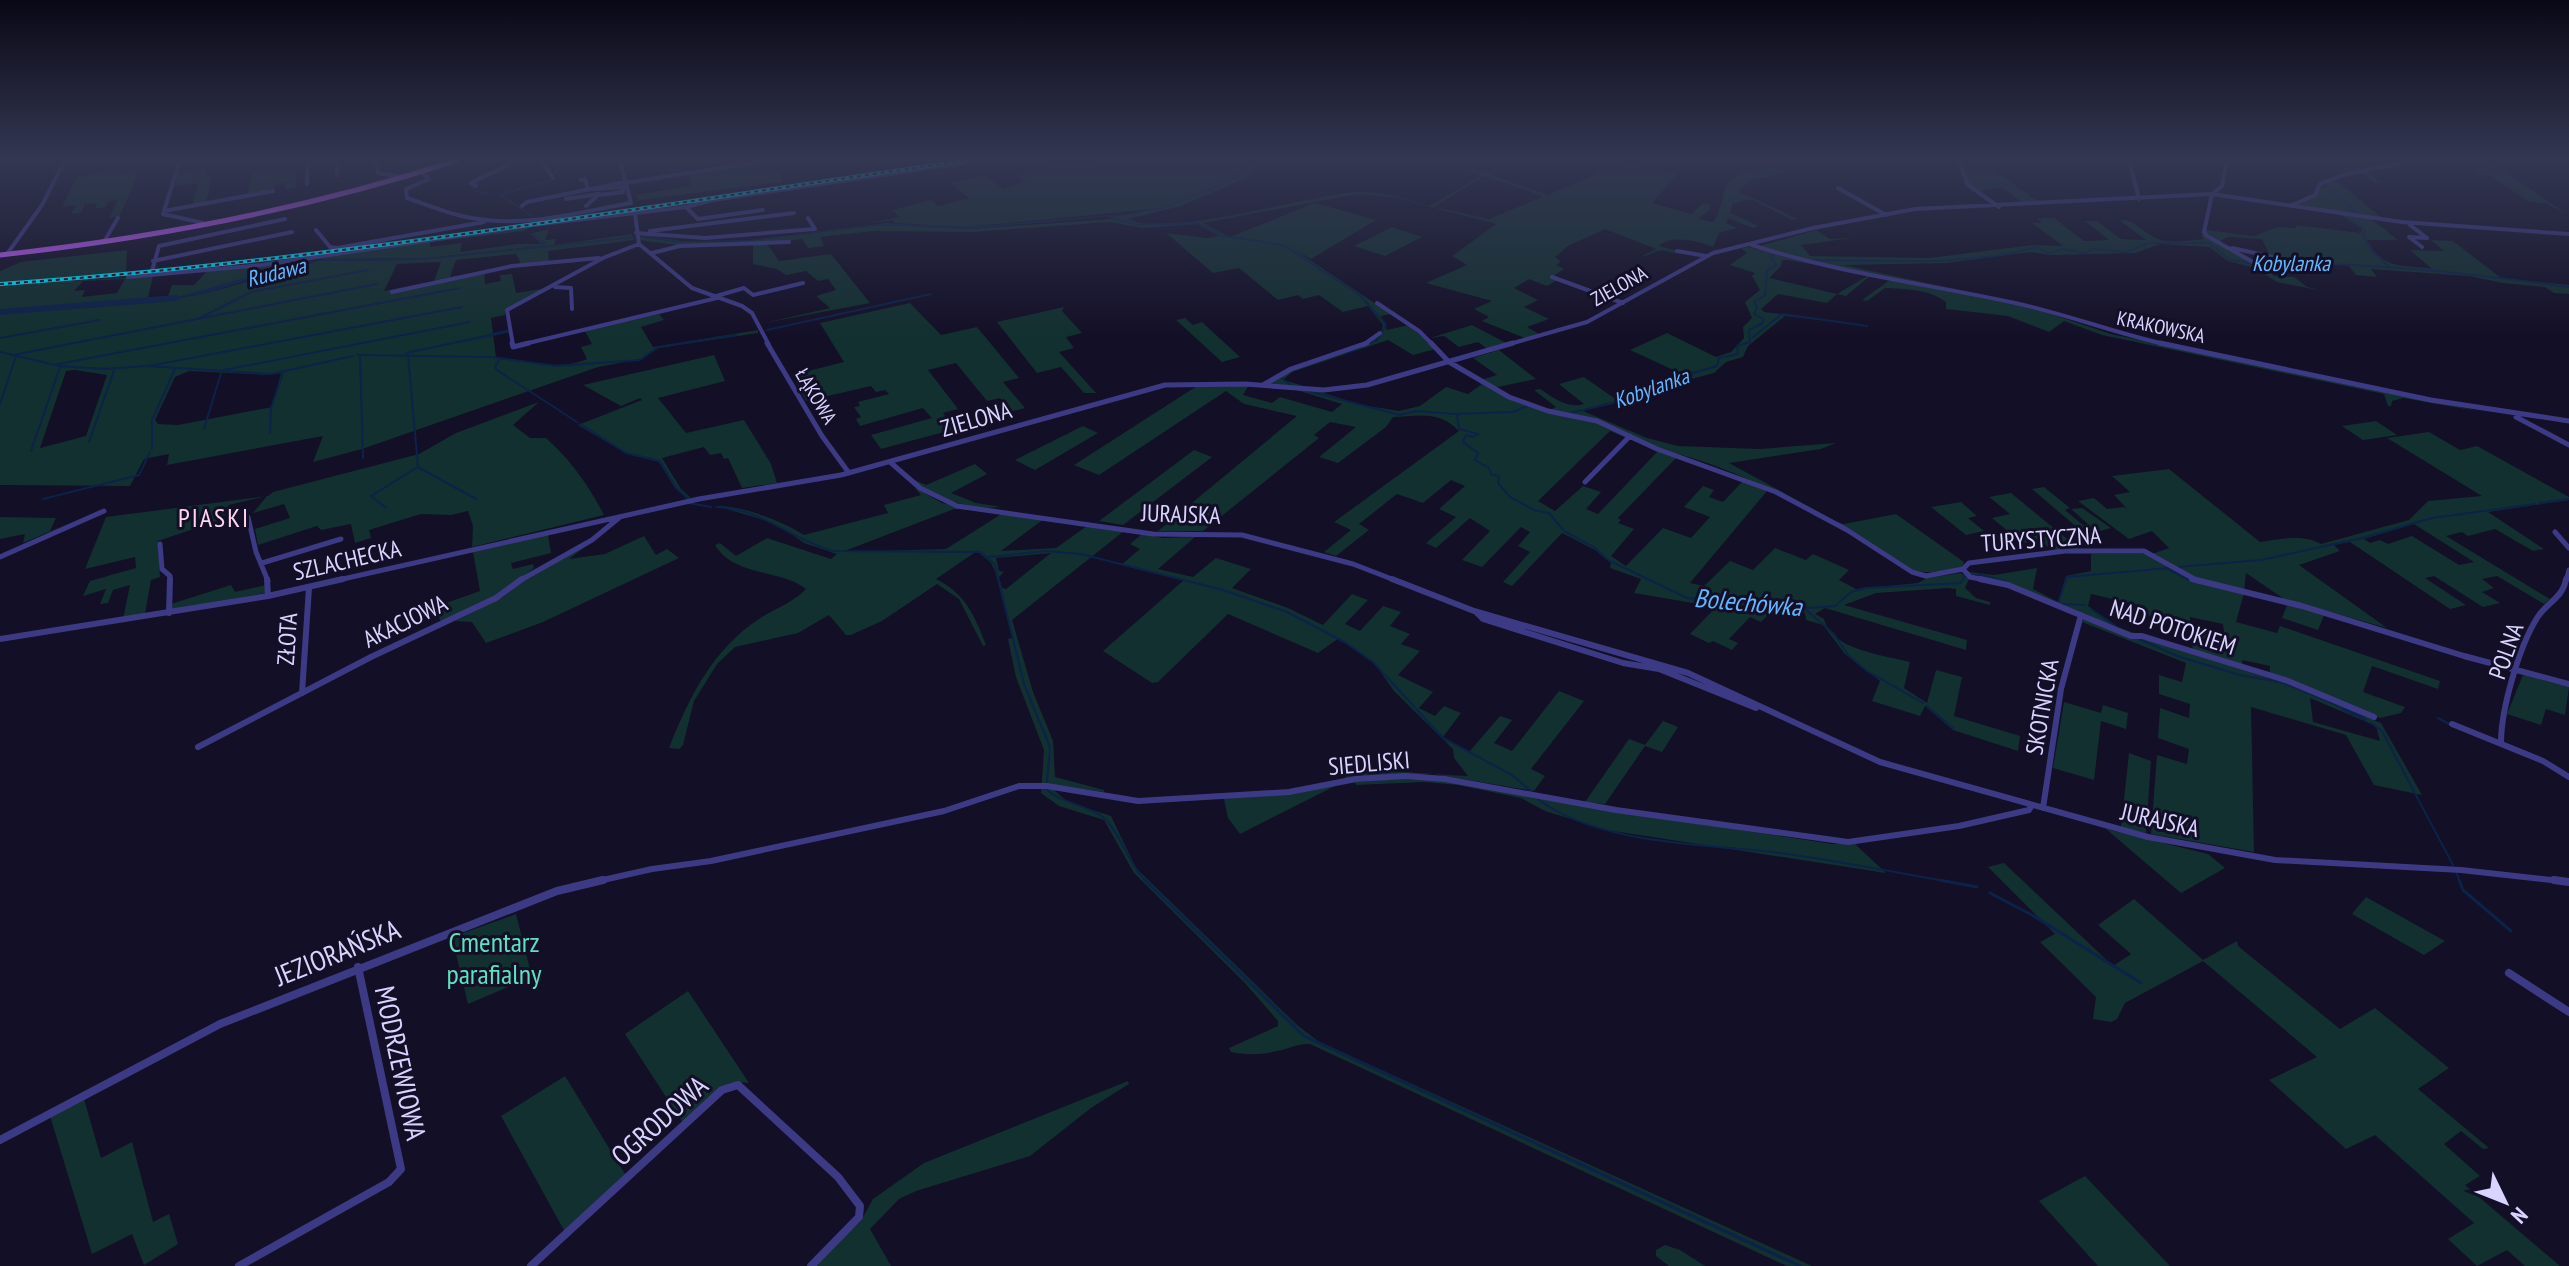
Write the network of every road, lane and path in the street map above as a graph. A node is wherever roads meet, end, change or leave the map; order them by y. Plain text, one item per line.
1 (31, 219) edge
2 (117, 219) edge
3 (177, 219) edge
4 (223, 219) edge
5 (285, 219) dead end
6 (480, 219) edge
7 (554, 219) edge
8 (578, 219) edge
9 (636, 219) edge
10 (739, 219) edge
11 (809, 219) edge
12 (1863, 219) edge
13 (2207, 219) edge
14 (2385, 219) edge
15 (487, 221) junction
16 (203, 223) junction
17 (534, 223) junction
18 (2407, 223) junction
19 (183, 226) junction
20 (316, 230) dead end
21 (292, 232) dead end
22 (2569, 234) edge
23 (638, 237) junction
24 (105, 240) junction
25 (182, 241) junction
26 (789, 242) dead end
27 (1752, 245) junction
28 (2422, 247) dead end
29 (2228, 248) junction
30 (669, 249) junction
31 (1677, 251) dead end
32 (652, 253) junction
33 (7, 254) junction
34 (0, 255) edge
35 (1706, 256) junction
36 (603, 258) junction
37 (2282, 259) dead end
38 (153, 261) junction
39 (663, 262) junction
40 (2317, 269) dead end
41 (152, 271) dead end
42 (128, 277) dead end
43 (1552, 277) dead end
44 (803, 283) dead end
45 (552, 287) junction
46 (392, 292) dead end
47 (715, 298) junction
48 (1377, 303) dead end
49 (1623, 303) junction
50 (572, 309) dead end
51 (1380, 333) dead end
52 (1449, 362) junction
53 (1263, 385) junction
54 (2514, 415) junction
55 (2569, 421) edge
56 (1630, 436) junction
57 (2569, 445) edge
58 (890, 462) junction
59 (849, 473) junction
60 (1585, 482) dead end
61 (699, 499) joint
62 (104, 511) dead end
63 (248, 517) dead end
64 (620, 517) junction
65 (2555, 532) dead end
66 (341, 539) dead end
67 (160, 544) dead end
68 (2569, 548) edge
69 (0, 557) edge
70 (262, 563) junction
71 (2569, 570) edge
72 (1966, 572) junction
73 (309, 588) junction
74 (268, 596) junction
75 (169, 613) junction
76 (2081, 615) junction
77 (0, 639) edge
78 (2519, 671) junction
79 (2569, 684) edge
80 (302, 693) junction
81 (2374, 717) dead end
82 (2452, 724) dead end
83 (2501, 743) junction
84 (198, 747) dead end
85 (2569, 777) edge
86 (2032, 805) junction
87 (2043, 808) junction
88 (711, 861) joint
89 (2569, 882) edge
90 (358, 967) junction
91 (2509, 973) dead end
92 (2569, 1012) edge
93 (0, 1140) edge
94 (239, 1266) edge
95 (531, 1266) edge
96 (811, 1266) edge

1 - 33 street
2 - 24 street
3 - 16 street
4 - 16 main road
5 - 25 street
6 - 15 street
7 - 17 street
8 - 17 street
9 - 23 street
10 - 23 street
11 - 23 street
12 - 27 street, ZIELONA
13 - 29 street
14 - 18 street, ZIELONA
15 - 17 street
15 - 20 street
16 - 19 main road
17 - 42 street
18 - 22 street, ZIELONA
18 - 28 street
19 - 24 main road
19 - 25 street
21 - 38 street
23 - 32 street, ŁĄKOWA
23 - 36 street
24 - 33 main road
25 - 38 street
26 - 30 street
27 - 35 street, ZIELONA
27 - 54 street, KRAKOWSKA
29 - 37 street
29 - 40 street
30 - 32 street
30 - 39 street
31 - 35 street
32 - 39 street, ŁĄKOWA
33 - 34 main road
35 - 49 street, ZIELONA
36 - 45 street
36 - 46 street
38 - 41 street
39 - 47 street, ŁĄKOWA
43 - 49 street
44 - 47 street
45 - 47 street
45 - 50 street
47 - 59 street, ŁĄKOWA
48 - 52 street, TURYSTYCZNA
49 - 52 street, ZIELONA
51 - 53 street, ZIELONA
52 - 53 street, ZIELONA
52 - 56 street, TURYSTYCZNA
53 - 58 street, ZIELONA
54 - 55 street, KRAKOWSKA
54 - 57 street
56 - 60 street
56 - 72 street, TURYSTYCZNA
58 - 59 street, ZIELONA
58 - 86 street, JURAJSKA
59 - 61 street, ZIELONA
61 - 64 street, SZLACHECKA
62 - 69 street
63 - 70 street
64 - 73 street, SZLACHECKA
64 - 80 street, AKACJOWA
65 - 68 street
66 - 70 street
67 - 75 street
70 - 74 street
71 - 78 street, POLNA
72 - 76 street, NAD POTOKIEM
72 - 78 street, TURYSTYCZNA
73 - 74 street, SZLACHECKA
73 - 80 street, ZŁOTA
74 - 75 street, SZLACHECKA
75 - 77 street, SZLACHECKA
76 - 81 street, NAD POTOKIEM
76 - 87 street, SKOTNICKA
78 - 79 street, TURYSTYCZNA
78 - 83 street, POLNA
80 - 84 street, AKACJOWA
82 - 83 street
83 - 85 street
86 - 87 street, JURAJSKA
86 - 88 street, SIEDLISKI
87 - 89 street, JURAJSKA
88 - 90 street, JEZIORAŃSKA
90 - 93 street, JEZIORAŃSKA
90 - 94 street, MODRZEWIOWA
91 - 92 street
95 - 96 street, OGRODOWA

